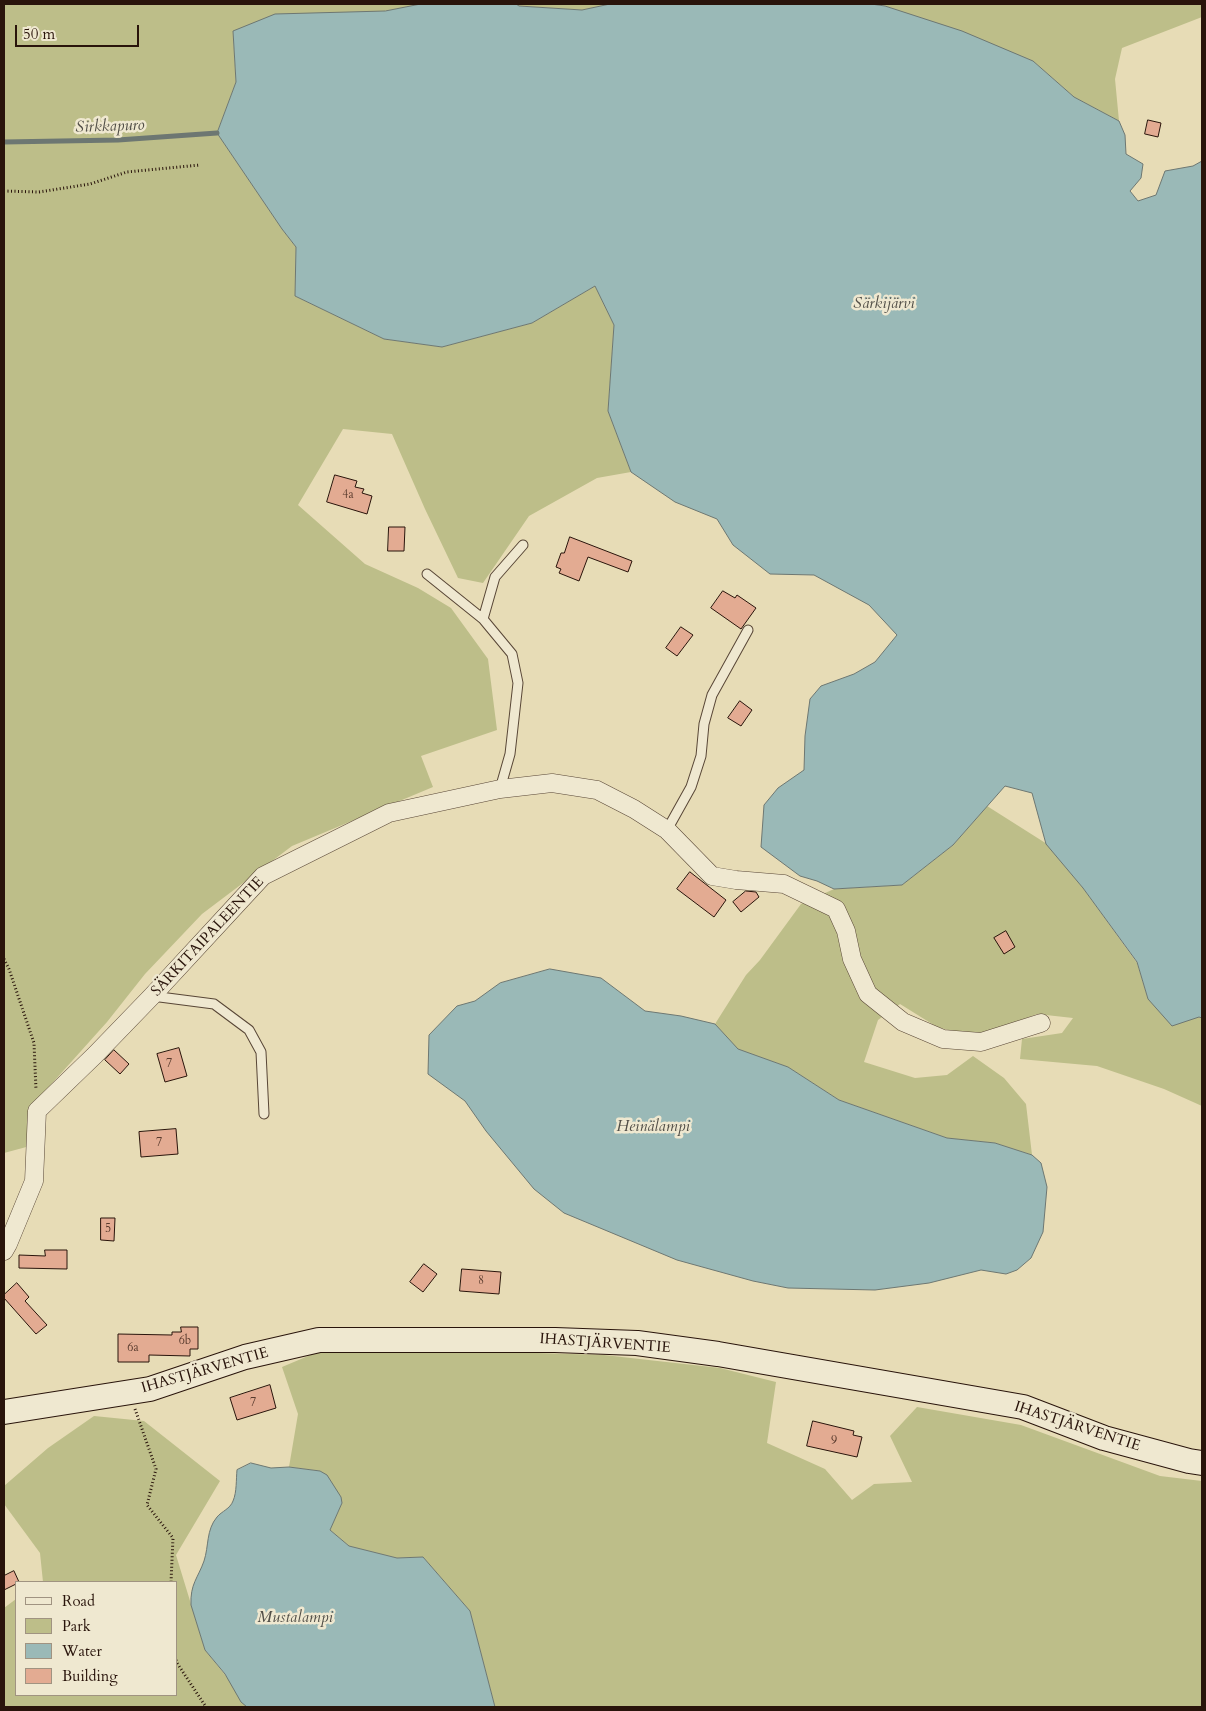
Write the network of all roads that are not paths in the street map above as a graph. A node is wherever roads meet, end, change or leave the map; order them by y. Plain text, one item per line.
1 (523, 545) dead end
2 (427, 574) dead end
3 (483, 619) junction
4 (748, 630) dead end
5 (500, 789) junction
6 (667, 830) junction
7 (152, 996) junction
8 (1041, 1023) dead end
9 (264, 1114) dead end
10 (4, 1251) edge
11 (4, 1412) edge
12 (1202, 1463) edge

1 - 3 lane
2 - 3 lane
3 - 5 lane
4 - 6 lane
5 - 6 street, SÄRKITAIPALEENTIE
5 - 7 street, SÄRKITAIPALEENTIE
6 - 8 street, SÄRKITAIPALEENTIE
7 - 9 lane
7 - 10 street, SÄRKITAIPALEENTIE
11 - 12 street, IHASTJÄRVENTIE

